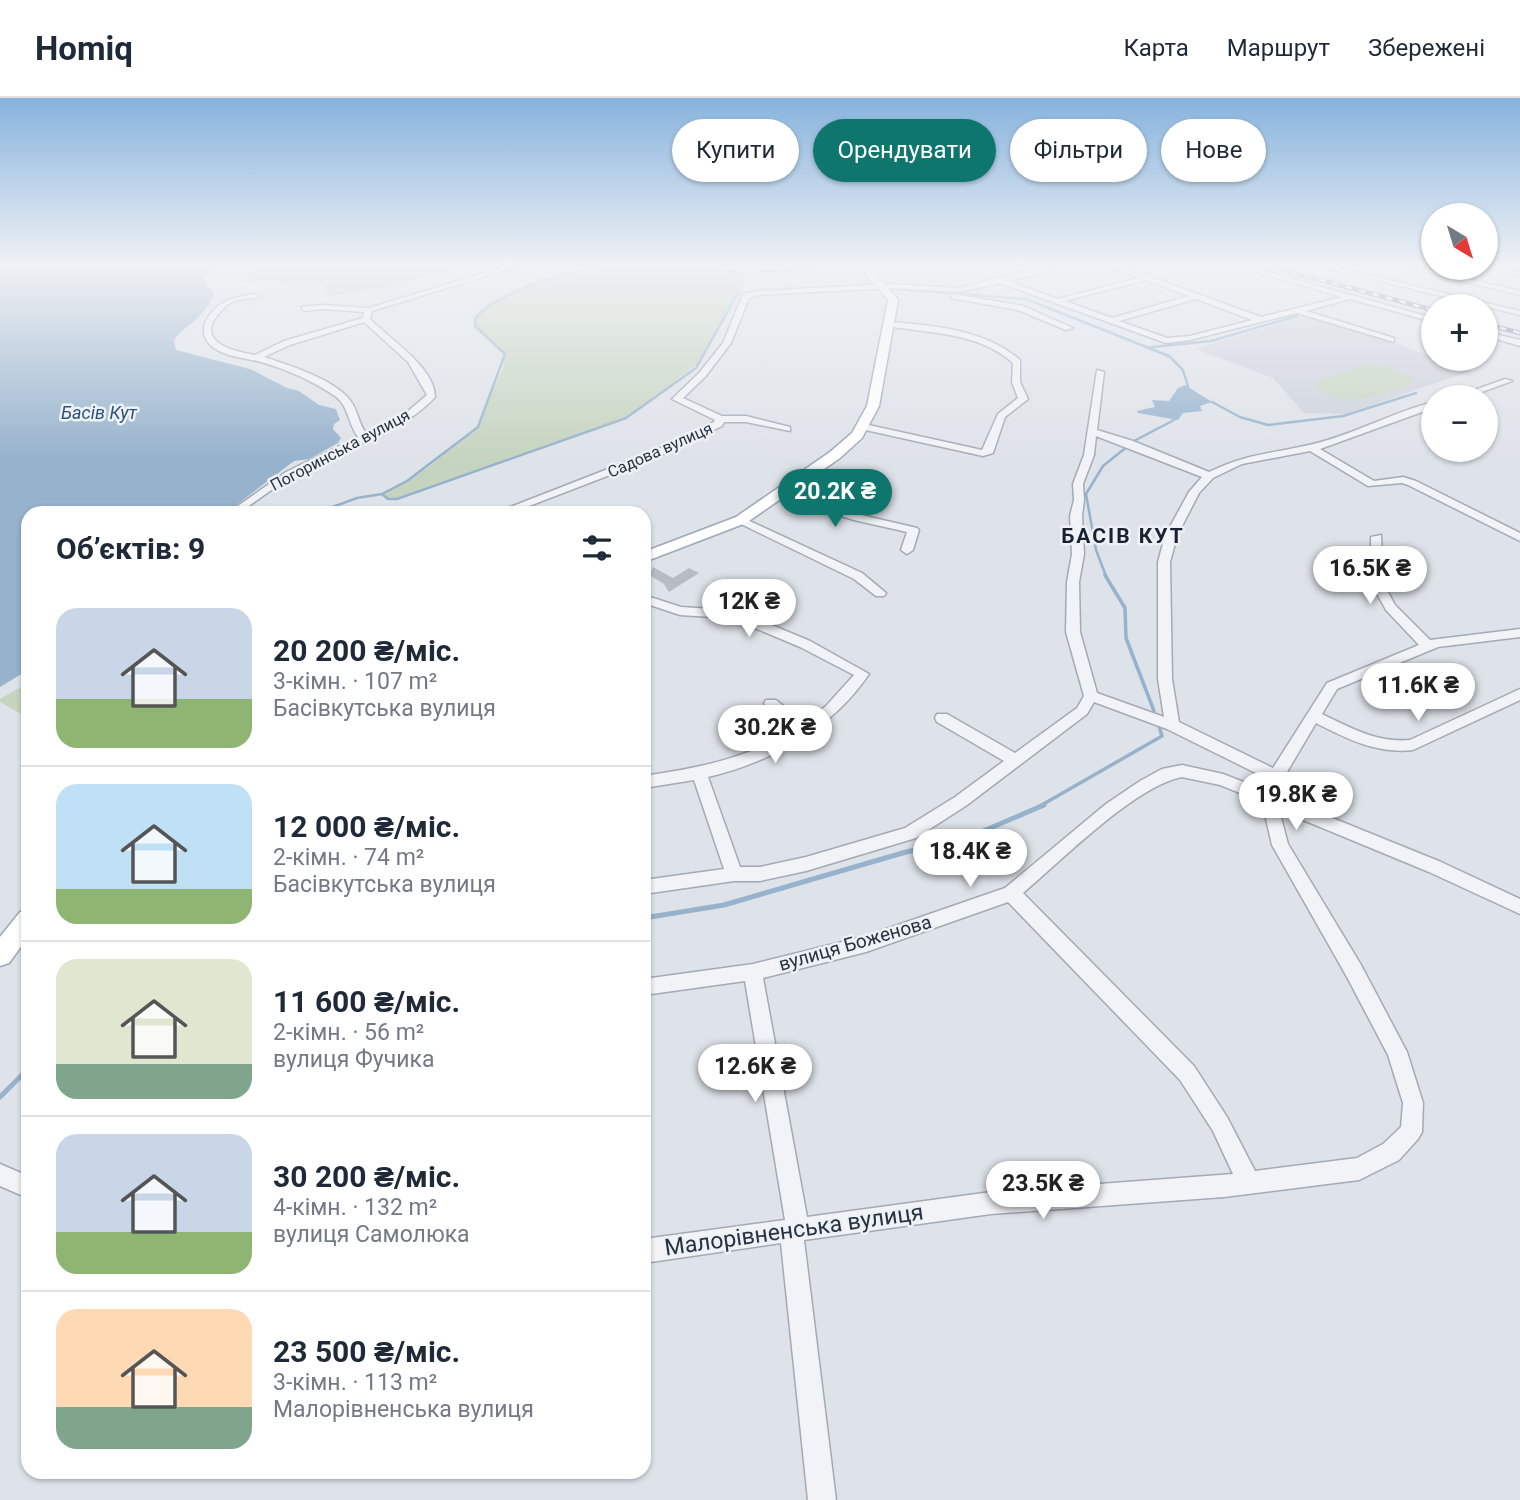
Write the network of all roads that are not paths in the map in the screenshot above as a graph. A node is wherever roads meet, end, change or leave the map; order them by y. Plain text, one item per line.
1 (207, 330) edge
2 (323, 330) edge
3 (376, 330) edge
4 (732, 330) edge
5 (889, 330) edge
6 (929, 330) edge
7 (1136, 330) edge
8 (1218, 330) edge
9 (1361, 330) edge
10 (1498, 337) edge
11 (1391, 340) dead end
12 (1520, 343) edge
13 (256, 358) junction
14 (1100, 372) dead end
15 (1508, 382) dead end
16 (1498, 385) edge
17 (1421, 409) edge
18 (720, 419) junction
19 (864, 427) junction
20 (787, 429) dead end
21 (1093, 431) junction
22 (363, 436) junction
23 (1312, 448) junction
24 (1209, 476) junction
25 (781, 494) junction
26 (243, 506) edge
27 (518, 506) edge
28 (741, 520) junction
29 (1377, 537) dead end
30 (1520, 538) edge
31 (907, 550) dead end
32 (651, 555) edge
33 (880, 593) dead end
34 (651, 604) edge
35 (1520, 633) edge
36 (1428, 646) junction
37 (1520, 694) edge
38 (1091, 695) junction
39 (771, 703) dead end
40 (1313, 716) junction
41 (942, 718) dead end
42 (1172, 725) junction
43 (804, 731) junction
44 (1015, 760) junction
45 (699, 774) junction
46 (1276, 776) junction
47 (651, 781) edge
48 (1269, 800) junction
49 (734, 874) junction
50 (651, 886) edge
51 (1011, 893) junction
52 (1520, 907) edge
53 (21, 928) edge
54 (0, 955) edge
55 (753, 972) junction
56 (651, 986) edge
57 (0, 1175) edge
58 (1249, 1182) junction
59 (21, 1184) edge
60 (794, 1228) junction
61 (651, 1250) edge
62 (822, 1500) edge

1 - 13 street
2 - 13 street
3 - 22 street, Погоринська вулиця
4 - 18 street, Садова вулиця
5 - 19 main road
6 - 19 street
7 - 8 street
9 - 11 street
10 - 12 street
13 - 22 street
14 - 21 street
15 - 16 street
17 - 23 street
18 - 20 street
18 - 27 street, Садова вулиця
19 - 25 main road
21 - 24 street
21 - 38 street
22 - 26 street, Погоринська вулиця
23 - 24 street
23 - 30 street
24 - 42 street
25 - 28 main road
25 - 31 street
28 - 32 main road
28 - 33 street
29 - 36 street
34 - 43 street
35 - 36 street, Малорівненська вулиця
36 - 40 street, Малорівненська вулиця
37 - 40 street
38 - 42 street
38 - 44 street
39 - 43 street
40 - 46 street, Малорівненська вулиця
41 - 44 street
42 - 46 street
43 - 45 street
44 - 49 street
45 - 47 street
45 - 49 street
46 - 48 street, Малорівненська вулиця
48 - 51 street, вулиця Боженова
48 - 52 street, вулиця Боженова
48 - 58 street, Малорівненська вулиця
49 - 50 street
51 - 55 street, вулиця Боженова
51 - 58 street
53 - 54 main road
55 - 56 street, вулиця Боженова
55 - 60 street
57 - 59 street
58 - 60 street, Малорівненська вулиця
60 - 61 street, Малорівненська вулиця
60 - 62 street

